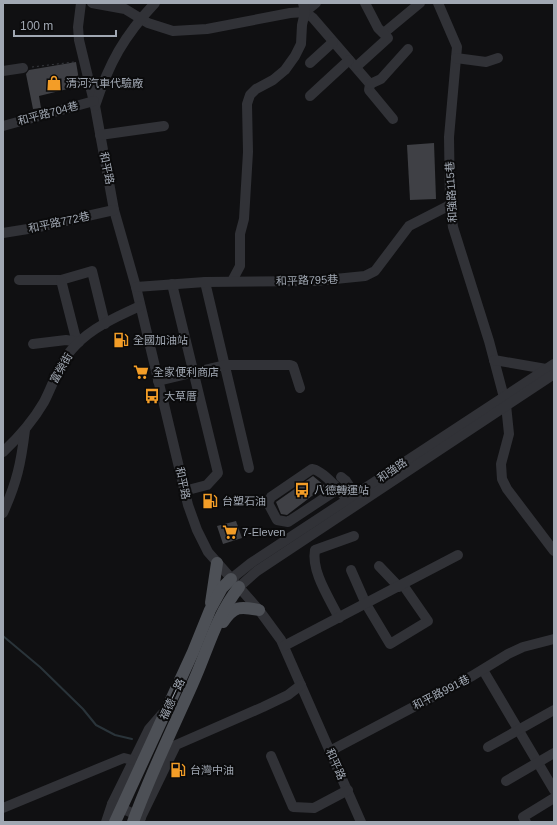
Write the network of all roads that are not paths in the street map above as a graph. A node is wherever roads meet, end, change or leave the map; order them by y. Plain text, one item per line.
1 (81, 3) edge
2 (92, 3) edge
3 (155, 3) edge
4 (316, 3) edge
5 (365, 3) edge
6 (420, 3) edge
7 (438, 3) edge
8 (304, 8) edge
9 (140, 19) junction
10 (385, 32) junction
11 (333, 42) junction
12 (408, 49) dead end
13 (456, 58) junction
14 (498, 58) dead end
15 (310, 63) dead end
16 (352, 63) junction
17 (23, 68) road end
18 (3, 71) edge
19 (370, 84) junction
20 (310, 96) dead end
21 (94, 104) junction
22 (393, 119) dead end
23 (3, 126) edge
24 (164, 126) dead end
25 (100, 135) junction
26 (450, 205) junction
27 (114, 210) junction
28 (3, 233) edge
29 (19, 280) dead end
30 (61, 280) junction
31 (232, 281) junction
32 (205, 282) junction
33 (172, 284) junction
34 (136, 287) junction
35 (140, 306) junction
36 (105, 324) junction
37 (79, 342) junction
38 (33, 344) dead end
39 (494, 360) junction
40 (225, 365) junction
41 (551, 369) edge
42 (194, 372) junction
43 (158, 381) junction
44 (300, 388) dead end
45 (504, 401) junction
46 (25, 430) junction
47 (3, 452) edge
48 (250, 468) dead end
49 (336, 481) junction
50 (184, 491) junction
51 (354, 501) junction
52 (3, 513) edge
53 (354, 536) dead end
54 (554, 551) edge
55 (458, 555) dead end
56 (217, 563) junction
57 (379, 566) dead end
58 (351, 570) dead end
59 (235, 583) junction
60 (401, 586) junction
61 (366, 604) junction
62 (210, 610) junction
63 (259, 610) junction
64 (339, 618) junction
65 (554, 639) edge
66 (284, 646) junction
67 (200, 668) junction
68 (483, 670) junction
69 (302, 685) junction
70 (169, 704) junction
71 (554, 710) edge
72 (519, 730) junction
73 (488, 747) dead end
74 (330, 750) junction
75 (554, 754) edge
76 (271, 756) dead end
77 (132, 760) junction
78 (538, 763) junction
79 (506, 781) dead end
80 (348, 790) junction
81 (554, 790) edge
82 (554, 798) edge
83 (117, 806) junction
84 (3, 808) edge
85 (137, 819) edge
86 (106, 822) edge
87 (115, 822) edge
88 (361, 822) edge
89 (526, 822) edge

1 - 21 street, 和平路
2 - 9 street
3 - 9 street
4 - 8 street
5 - 10 street
6 - 10 street
7 - 13 street, 和強路115巷
8 - 9 street
8 - 11 street
8 - 31 street
9 - 21 street
10 - 16 street
11 - 15 street
11 - 16 street
12 - 19 street
13 - 14 street
13 - 26 street, 和強路115巷
16 - 19 street
16 - 20 street
17 - 18 street
19 - 22 street
21 - 23 street, 和平路704巷
21 - 25 street, 和平路
24 - 25 street
25 - 27 street, 和平路
26 - 31 street, 和平路795巷
26 - 39 street, 和強路115巷
27 - 28 street, 和平路772巷
27 - 34 street, 和平路
29 - 30 street
30 - 36 street
30 - 37 street
31 - 32 street, 和平路795巷
32 - 33 street, 和平路795巷
32 - 40 street
33 - 34 street, 和平路795巷
33 - 42 street
34 - 35 street, 和平路
35 - 36 street, 富榮街
35 - 43 street, 和平路
36 - 37 street, 富榮街
37 - 38 street
37 - 46 street, 富榮街
39 - 41 street
39 - 45 street, 和強路115巷
40 - 42 street
40 - 44 street
40 - 48 street
41 - 45 street, 和強路
42 - 43 street
42 - 50 street
43 - 50 street, 和平路
45 - 51 street, 和強路
45 - 54 street, 和強路115巷
46 - 47 street, 富榮街
46 - 52 street
49 - 49 street
49 - 51 street
50 - 56 street, 和平路
51 - 59 street, 和強路
53 - 64 street
55 - 60 street
56 - 59 street, 和平路
56 - 62 main road
57 - 60 street
58 - 61 street
59 - 62 main road, 福德一路
59 - 63 street, 和平路
59 - 67 main road, 福德一路
60 - 61 street
60 - 61 street
61 - 64 street
62 - 70 main road, 福德一路
63 - 66 street, 和平路
63 - 67 main road
64 - 66 street
65 - 68 street, 和平路991巷
66 - 69 street, 和平路
67 - 85 main road, 福德一路
68 - 72 street
68 - 74 street, 和平路991巷
69 - 74 street, 和平路
69 - 85 street
70 - 77 street
70 - 83 main road, 福德一路
71 - 72 street
72 - 73 street
72 - 78 street
74 - 80 street, 和平路
75 - 78 street
76 - 80 street
77 - 83 street
77 - 84 street
78 - 79 street
78 - 81 street
80 - 88 street, 和平路
82 - 89 street
83 - 85 street
83 - 86 street
83 - 87 main road, 福德一路

